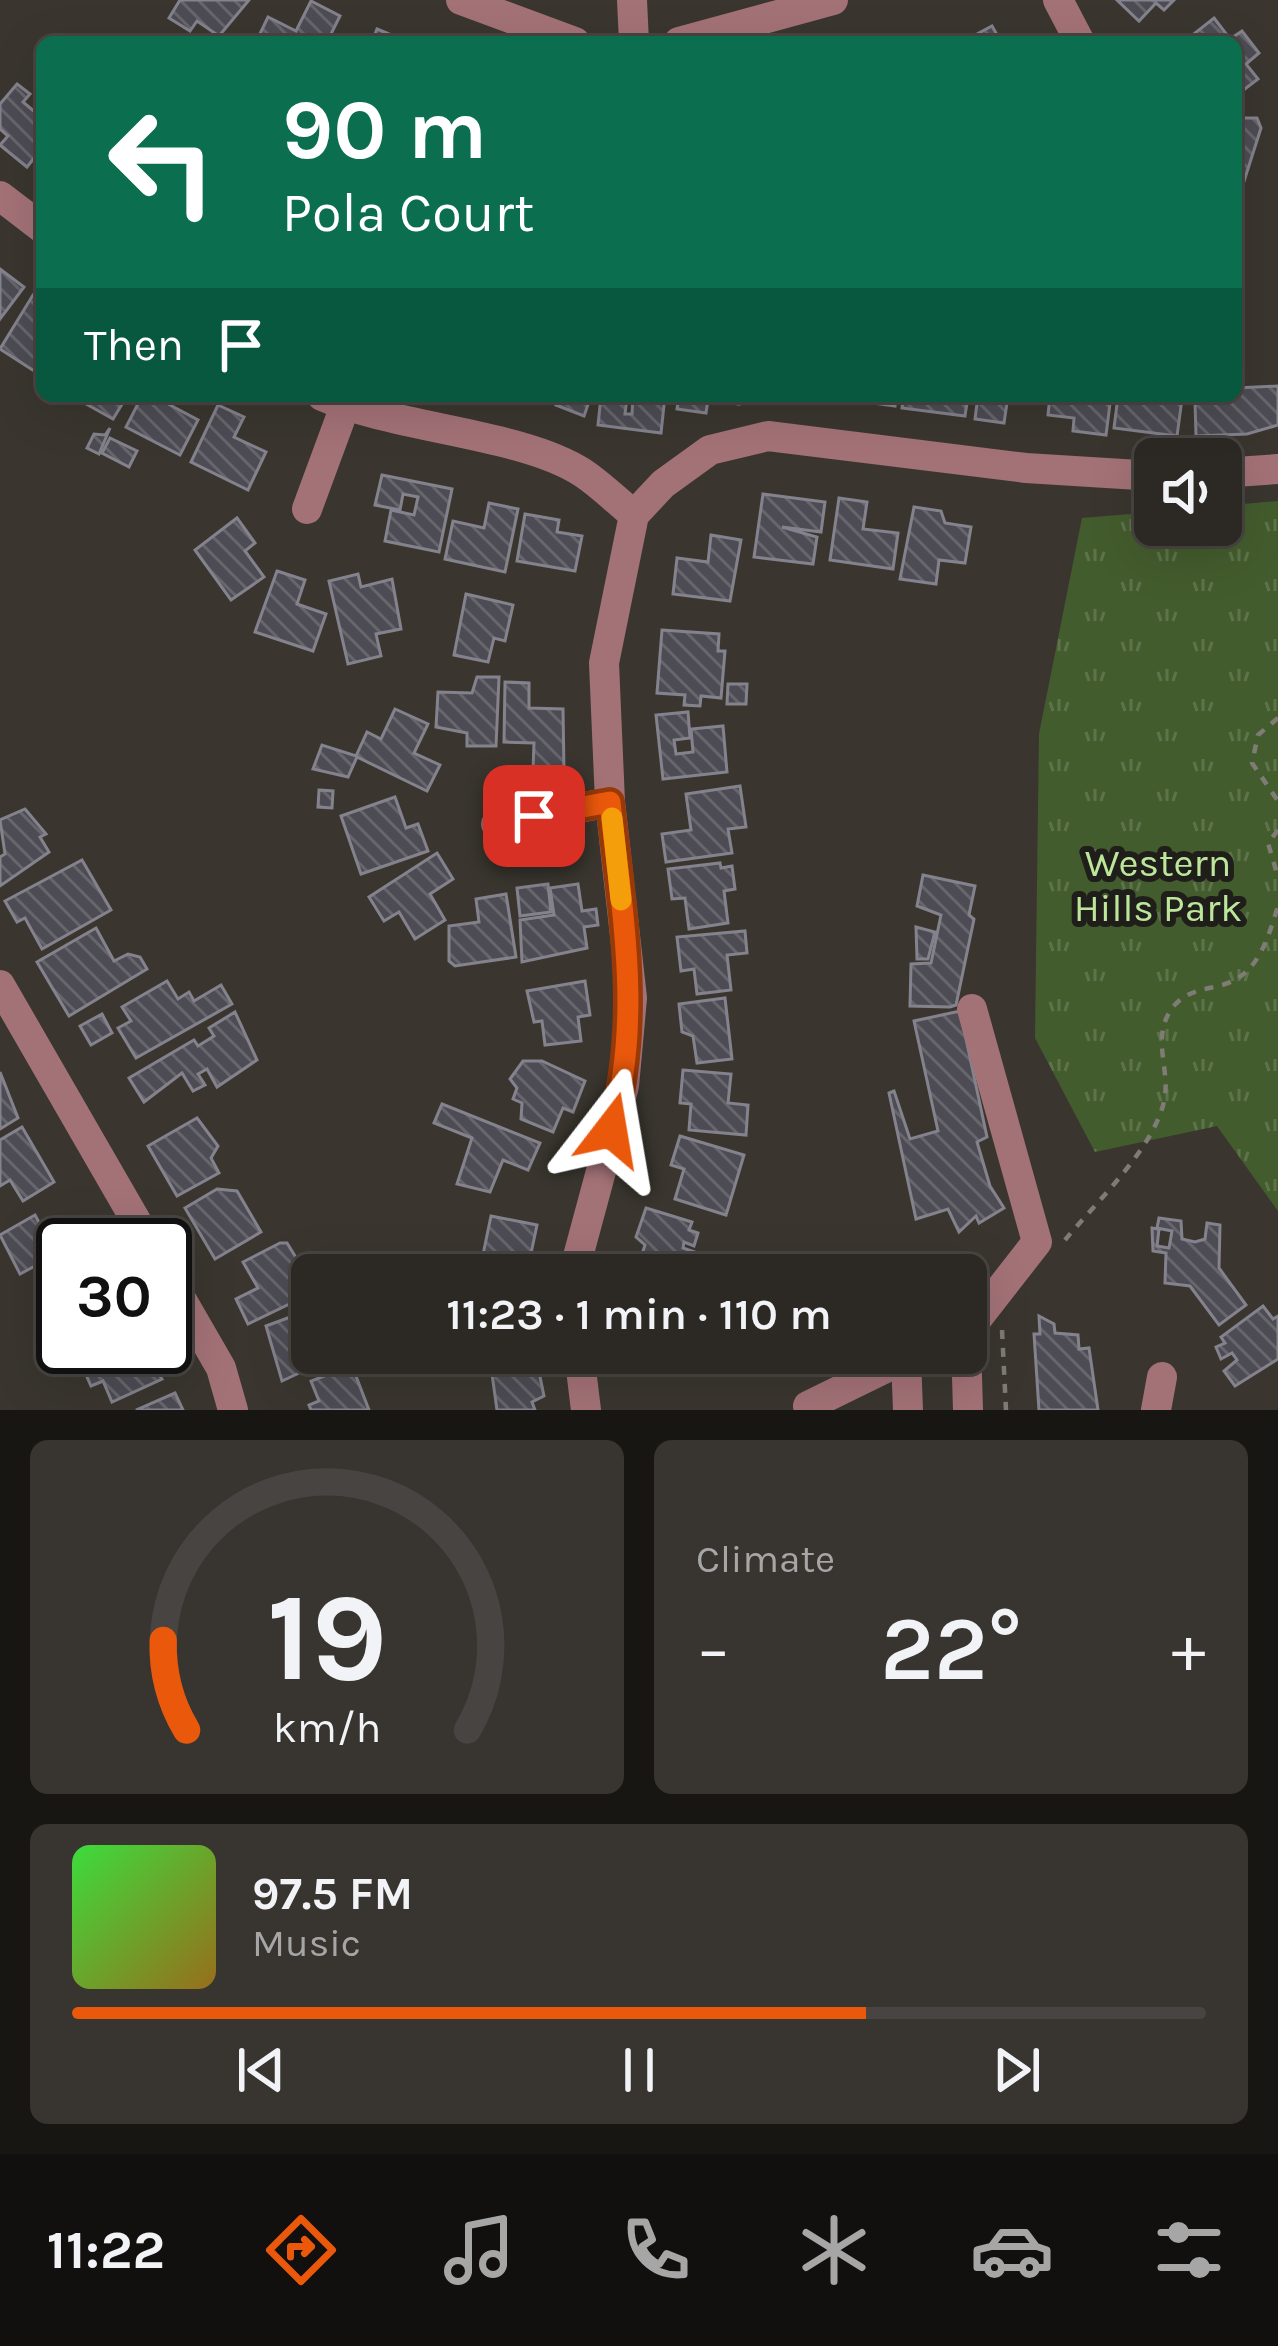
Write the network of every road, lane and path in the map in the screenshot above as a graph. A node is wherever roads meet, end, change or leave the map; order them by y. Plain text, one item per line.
1 (461, 0) edge
2 (632, 0) edge
3 (833, 0) edge
4 (1058, 0) edge
5 (559, 36) edge
6 (634, 36) edge
7 (701, 36) edge
8 (1077, 36) edge
9 (0, 196) edge
10 (36, 223) edge
11 (334, 402) edge
12 (338, 402) edge
13 (1278, 469) edge
14 (1242, 471) edge
15 (1134, 475) edge
16 (308, 509) dead end
17 (634, 515) junction
18 (1278, 718) edge
19 (1278, 801) edge
20 (610, 802) junction
21 (496, 824) dead end
22 (1278, 830) edge
23 (1278, 877) edge
24 (1278, 906) edge
25 (0, 985) edge
26 (972, 1010) dead end
27 (134, 1218) edge
28 (1059, 1247) dead end
29 (579, 1254) edge
30 (987, 1306) edge
31 (192, 1318) edge
32 (1001, 1319) dead end
33 (582, 1374) edge
34 (873, 1374) edge
35 (911, 1374) edge
36 (967, 1374) edge
37 (1162, 1377) dead end
38 (808, 1406) dead end
39 (233, 1410) edge
40 (586, 1410) edge
41 (908, 1410) edge
42 (968, 1410) edge
43 (1006, 1410) edge
44 (1156, 1410) edge

1 - 5 street
2 - 6 street
3 - 7 street
4 - 8 street
9 - 10 street
11 - 16 street
12 - 17 street
13 - 14 street
15 - 17 street
17 - 20 street
18 - 19 path
20 - 21 street
20 - 29 street
22 - 23 path
24 - 28 path
25 - 27 street
26 - 30 street
31 - 39 street
32 - 43 path
33 - 40 street
34 - 38 street
35 - 41 street
36 - 42 street
37 - 44 street

